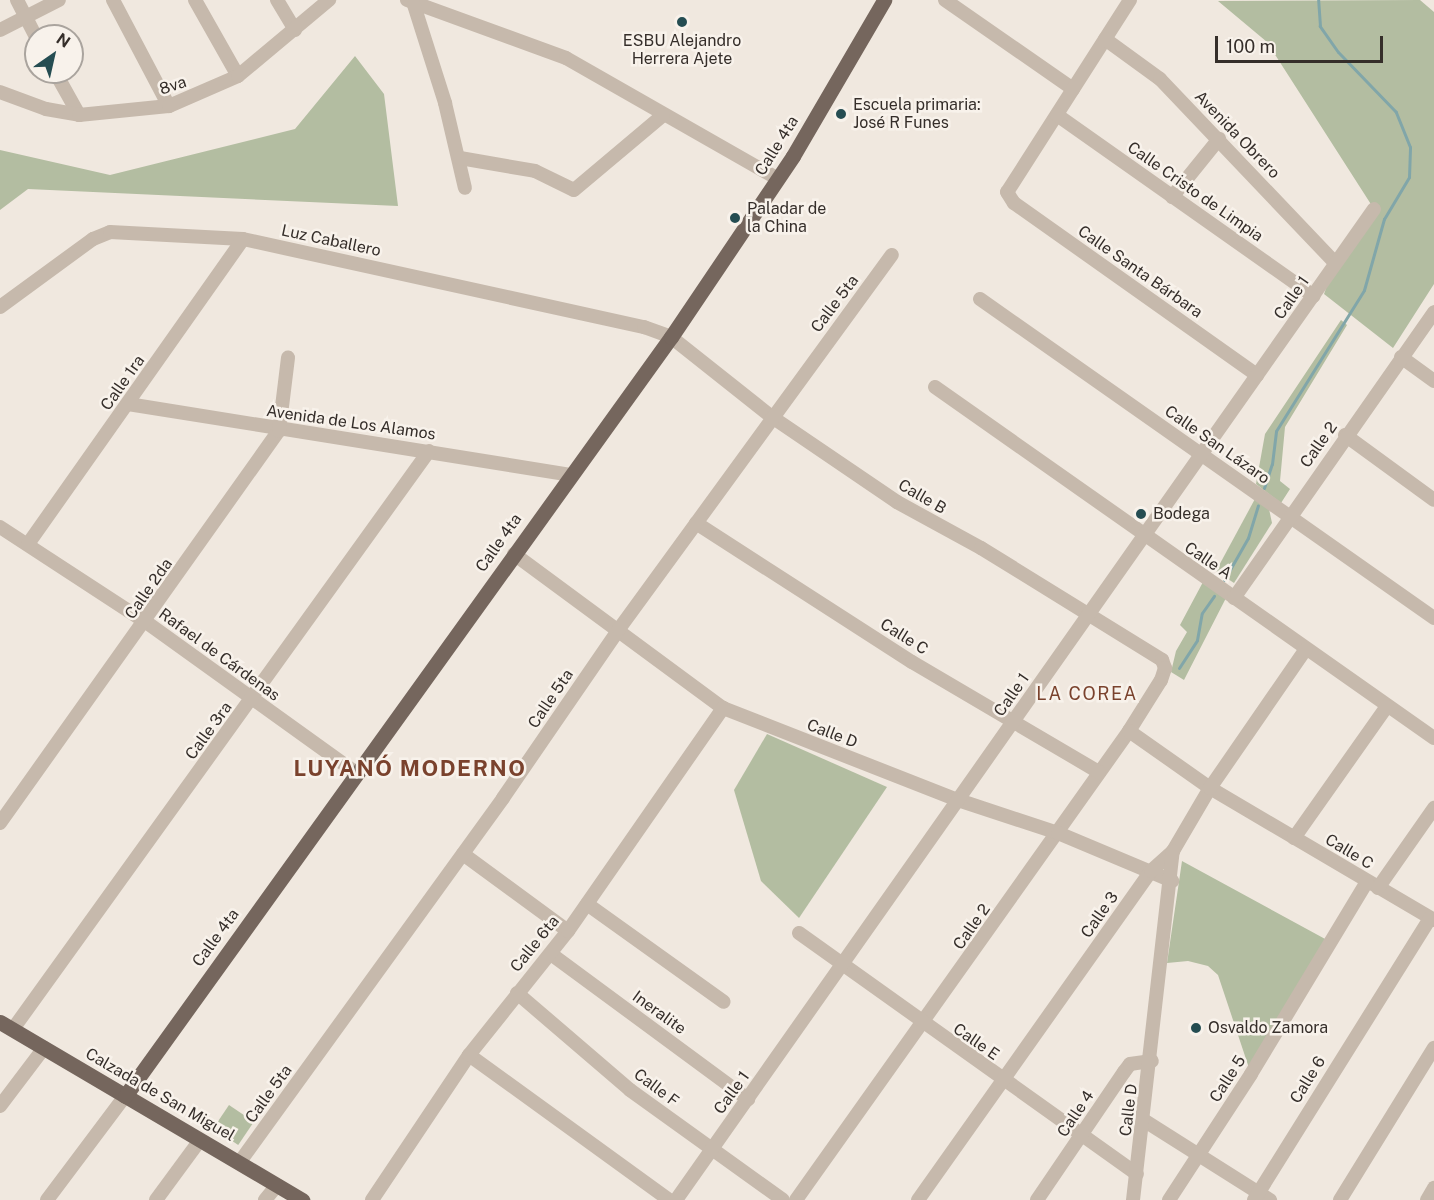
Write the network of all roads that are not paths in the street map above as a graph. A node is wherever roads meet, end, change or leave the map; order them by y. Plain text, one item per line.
1 (16, 0) edge
2 (59, 0) edge
3 (113, 0) edge
4 (195, 0) edge
5 (277, 0) edge
6 (329, 0) edge
7 (884, 0) edge
8 (945, 0) edge
9 (1131, 0) edge
10 (410, 3) edge
11 (26, 17) junction
12 (30, 24) edge
13 (0, 30) edge
14 (295, 30) junction
15 (1105, 39) junction
16 (238, 76) junction
17 (61, 84) edge
18 (1072, 89) junction
19 (0, 92) edge
20 (169, 106) junction
21 (78, 115) junction
22 (663, 115) junction
23 (1058, 115) junction
24 (1219, 139) junction
25 (460, 158) junction
26 (777, 179) junction
27 (465, 188) dead end
28 (1172, 197) junction
29 (1374, 209) dead end
30 (243, 239) junction
31 (892, 255) dead end
32 (1335, 263) junction
33 (1314, 296) junction
34 (980, 299) dead end
35 (0, 307) edge
36 (1434, 312) edge
37 (671, 337) junction
38 (1401, 357) junction
39 (288, 358) dead end
40 (1257, 375) junction
41 (1434, 381) edge
42 (935, 387) dead end
43 (128, 404) junction
44 (772, 417) junction
45 (279, 431) junction
46 (1345, 435) junction
47 (429, 451) junction
48 (1202, 454) junction
49 (570, 475) junction
50 (1434, 500) edge
51 (1289, 517) junction
52 (696, 523) junction
53 (0, 527) edge
54 (1144, 538) junction
55 (28, 544) junction
56 (514, 554) junction
57 (1234, 598) junction
58 (1088, 614) junction
59 (1434, 618) edge
60 (146, 622) junction
61 (619, 629) junction
62 (1306, 649) junction
63 (1165, 668) joint
64 (252, 700) junction
65 (1387, 706) junction
66 (723, 708) junction
67 (1013, 722) junction
68 (1128, 731) junction
69 (1434, 738) edge
70 (1099, 772) junction
71 (356, 773) junction
72 (1210, 788) junction
73 (958, 800) junction
74 (1432, 815) edge
75 (0, 823) edge
76 (1058, 833) junction
77 (1294, 838) junction
78 (1173, 851) junction
79 (463, 854) junction
80 (1151, 871) junction
81 (1172, 881) junction
82 (1373, 885) junction
83 (587, 904) junction
84 (1432, 919) edge
85 (568, 931) junction
86 (799, 933) dead end
87 (551, 954) junction
88 (842, 966) junction
89 (517, 993) junction
90 (724, 1002) dead end
91 (7, 1025) edge
92 (923, 1025) junction
93 (44, 1048) junction
94 (1434, 1048) edge
95 (469, 1055) junction
96 (1152, 1061) junction
97 (1004, 1082) junction
98 (125, 1096) junction
99 (748, 1099) junction
100 (0, 1106) edge
101 (1145, 1121) junction
102 (1081, 1138) junction
103 (200, 1140) junction
104 (711, 1149) junction
105 (1198, 1156) junction
106 (239, 1163) junction
107 (1137, 1174) junction
108 (277, 1185) junction
109 (1434, 1188) edge
110 (1261, 1198) edge
111 (47, 1200) edge
112 (156, 1200) edge
113 (265, 1200) edge
114 (302, 1200) edge
115 (372, 1200) edge
116 (669, 1200) edge
117 (676, 1200) edge
118 (783, 1200) edge
119 (796, 1200) edge
120 (918, 1200) edge
121 (1037, 1200) edge
122 (1132, 1200) edge
123 (1169, 1200) edge
124 (1340, 1200) edge
125 (1427, 1200) edge

1 - 11 street
2 - 11 street
3 - 20 street
4 - 16 street
5 - 14 street
6 - 14 street, 8va
7 - 26 main road, Calle 4ta
8 - 18 street
9 - 15 street
10 - 22 street
10 - 25 street
11 - 12 street
11 - 13 street
14 - 16 street, 8va
15 - 18 street
15 - 24 street, Avenida Obrero
16 - 20 street, 8va
17 - 21 street
18 - 23 street
19 - 21 street, 8va
20 - 21 street, 8va
22 - 25 street
22 - 26 street
23 - 28 street, Calle Cristo de Limpia
23 - 40 street, Calle Santa Bárbara
24 - 28 street
24 - 32 street, Avenida Obrero
25 - 27 street
26 - 37 main road, Calle 4ta
28 - 33 street, Calle Cristo de Limpia
29 - 32 street, Calle 1
30 - 35 street, Luz Caballero
30 - 37 street, Luz Caballero
30 - 43 street, Calle 1ra
31 - 44 street, Calle 5ta
32 - 33 street, Calle 1
33 - 40 street, Calle 1
34 - 48 street, Calle San Lázaro
36 - 38 street, Calle 2
37 - 44 street, Calle B
37 - 49 main road, Calle 4ta
38 - 41 street
38 - 46 street, Calle 2
39 - 45 street, Calle 2da
40 - 48 street, Calle 1
42 - 54 street, Calle A
43 - 45 street, Avenida de Los Alamos
43 - 55 street, Calle 1ra
44 - 52 street, Calle 5ta
44 - 58 street, Calle B
45 - 47 street, Avenida de Los Alamos
45 - 60 street, Calle 2da
46 - 50 street
46 - 51 street, Calle 2
47 - 49 street, Avenida de Los Alamos
47 - 64 street, Calle 3ra
48 - 51 street, Calle San Lázaro
48 - 54 street, Calle 1
49 - 56 main road, Calle 4ta
51 - 57 street, Calle 2
51 - 59 street, Calle San Lázaro
52 - 61 street, Calle 5ta
52 - 67 street, Calle C
53 - 55 street, Rafael de Cárdenas
54 - 57 street, Calle A
54 - 58 street, Calle 1
55 - 60 street, Rafael de Cárdenas
56 - 61 street, Calle D
56 - 71 main road, Calle 4ta
57 - 62 street, Calle A
58 - 63 street, Calle B
58 - 67 street, Calle 1
60 - 64 street, Rafael de Cárdenas
60 - 75 street, Calle 2da
61 - 66 street, Calle D
61 - 79 street, Calle 5ta
62 - 65 street, Calle A
62 - 72 street, Calle 3
63 - 68 street, Calle 2
64 - 71 street, Rafael de Cárdenas
64 - 91 street, Calle 3ra
65 - 69 street, Calle A
65 - 77 street
66 - 73 street, Calle D
66 - 83 street, Calle 6ta
67 - 70 street, Calle C
67 - 73 street, Calle 1
68 - 70 street, Calle 2
68 - 72 street, Calle C
70 - 76 street, Calle 2
71 - 98 main road, Calle 4ta
72 - 77 street, Calle C
72 - 78 street, Calle 3
73 - 76 street, Calle D
73 - 88 street, Calle 1
74 - 82 street, Calle 5
76 - 80 street, Calle D
76 - 92 street, Calle 2
77 - 82 street, Calle C
78 - 80 street, Calle 3
78 - 81 street, Calle D
79 - 85 street
79 - 106 street, Calle 5ta
80 - 81 street, Calle D
80 - 97 street, Calle 3
81 - 96 street, Calle D
82 - 84 street, Calle C
82 - 105 street, Calle 5
83 - 85 street, Calle 6ta
83 - 90 street
84 - 110 street, Calle 6
85 - 87 street, Calle 6ta
86 - 88 street, Calle E
87 - 89 street, Calle 6ta
87 - 99 street, Ineralite
88 - 92 street, Calle E
88 - 99 street, Calle 1
89 - 95 street, Calle 6ta
89 - 104 street, Calle F
91 - 93 main road, Calzada de San Miguel
92 - 97 street, Calle E
92 - 119 street, Calle 2
93 - 98 main road, Calzada de San Miguel
93 - 100 street
94 - 124 street
95 - 115 street, Calle 6ta
95 - 116 street
96 - 101 street, Calle D
96 - 102 street, Calle 4
97 - 102 street, Calle E
97 - 120 street, Calle 3
98 - 103 main road, Calzada de San Miguel
98 - 111 street
99 - 104 street, Calle 1
101 - 105 street
101 - 107 street, Calle D
102 - 107 street, Calle E
102 - 121 street, Calle 4
103 - 106 main road, Calzada de San Miguel
103 - 112 street
104 - 117 street, Calle 1
104 - 118 street, Calle F
105 - 110 street
105 - 123 street, Calle 5
106 - 108 main road, Calzada de San Miguel
107 - 122 street, Calle D
108 - 113 street
108 - 114 main road, Calzada de San Miguel
109 - 125 street

